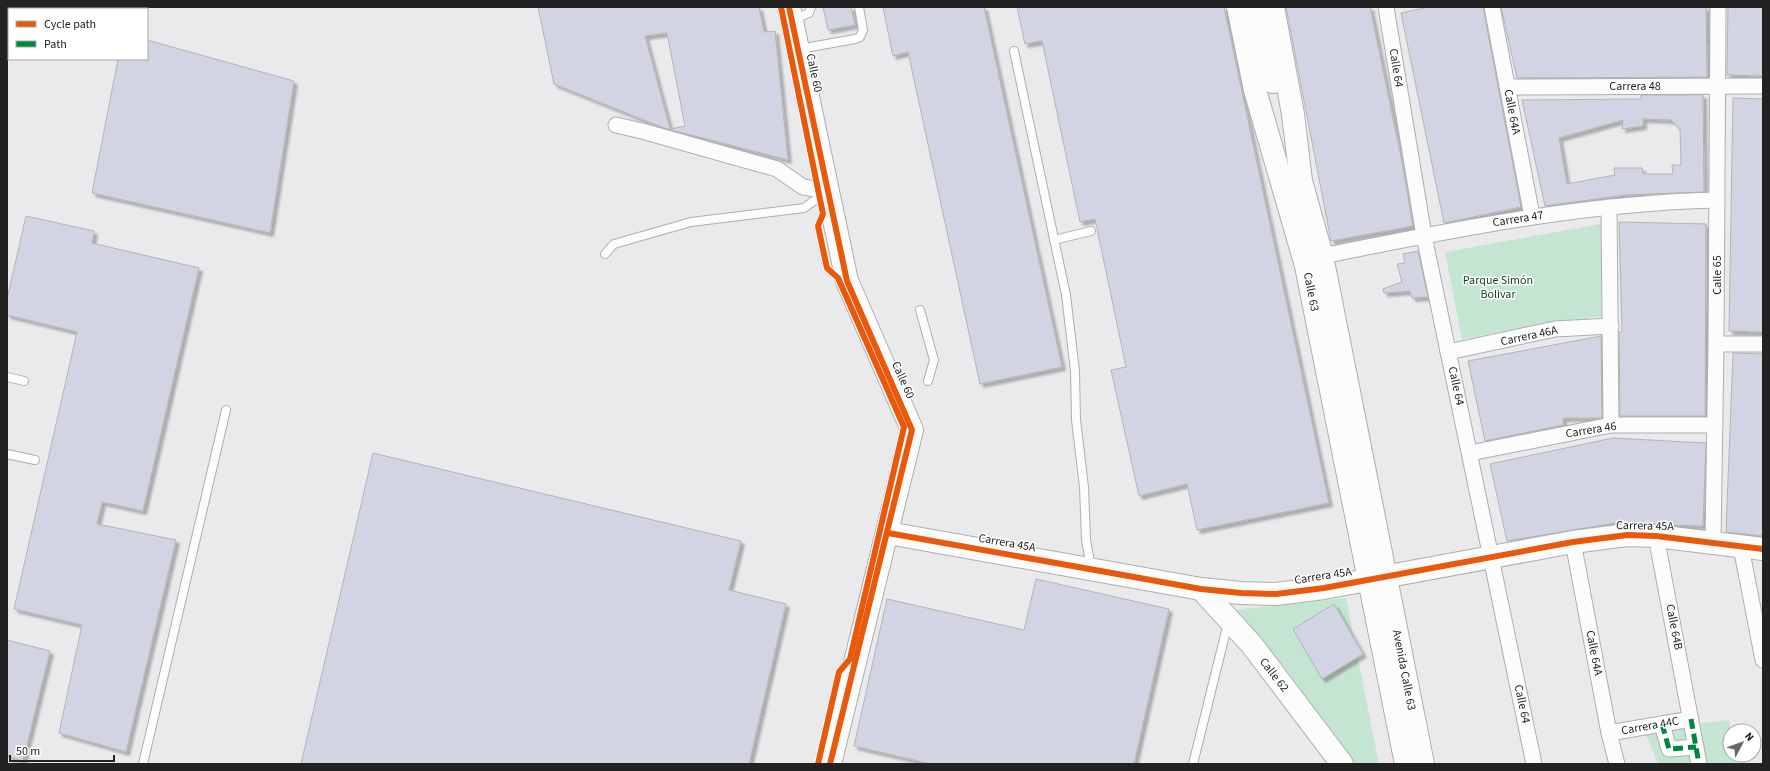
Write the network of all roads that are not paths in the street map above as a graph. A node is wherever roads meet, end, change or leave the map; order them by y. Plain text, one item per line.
1 (811, 7) edge
2 (859, 7) edge
3 (1238, 7) edge
4 (1256, 7) edge
5 (1273, 7) edge
6 (1386, 7) edge
7 (1492, 7) edge
8 (1718, 7) edge
9 (790, 14) edge
10 (797, 49) junction
11 (1014, 51) dead end
12 (1716, 86) junction
13 (1763, 86) edge
14 (1507, 87) junction
15 (616, 125) dead end
16 (1300, 182) junction
17 (827, 191) junction
18 (1717, 200) junction
19 (1609, 207) junction
20 (1532, 216) junction
21 (1091, 231) dead end
22 (1424, 236) junction
23 (1054, 240) junction
24 (605, 254) dead end
25 (1322, 256) junction
26 (920, 310) dead end
27 (1611, 326) junction
28 (1716, 344) junction
29 (1763, 344) edge
30 (1448, 352) junction
31 (7, 377) edge
32 (928, 381) dead end
33 (24, 382) dead end
34 (226, 410) dead end
35 (1611, 425) junction
36 (1715, 425) junction
37 (1470, 453) junction
38 (7, 454) edge
39 (35, 460) dead end
40 (888, 534) junction
41 (1656, 536) junction
42 (1573, 542) junction
43 (1712, 542) junction
44 (1741, 547) junction
45 (1763, 549) edge
46 (1491, 557) junction
47 (1091, 569) junction
48 (1377, 578) junction
49 (1202, 589) junction
50 (1229, 618) junction
51 (1763, 660) edge
52 (1691, 719) junction
53 (1662, 724) junction
54 (1609, 733) junction
55 (1696, 747) junction
56 (1334, 761) edge
57 (143, 764) edge
58 (830, 764) edge
59 (1193, 764) edge
60 (1406, 764) edge
61 (1423, 764) edge
62 (1534, 764) edge
63 (1617, 764) edge
64 (1699, 764) edge

1 - 9 lane
2 - 10 lane
3 - 48 street, Calle 63
4 - 16 street
5 - 16 street, Calle 63
6 - 22 street, Calle 64
7 - 14 street, Calle 64A
8 - 12 street, Calle 65
9 - 10 street, Calle 60
10 - 17 street, Calle 60
11 - 23 lane
12 - 13 street, Carrera 48
12 - 14 street, Carrera 48
12 - 18 street, Calle 65
14 - 20 street, Calle 64A
15 - 17 street
16 - 25 street, Calle 63
17 - 24 lane
17 - 40 street, Calle 60
18 - 19 street, Carrera 47
18 - 28 street, Calle 65
19 - 20 street, Carrera 47
19 - 27 street
20 - 22 street, Carrera 47
21 - 23 lane
22 - 25 street, Carrera 47
22 - 30 street, Calle 64
23 - 47 lane
25 - 48 street, Calle 63
26 - 32 lane
27 - 30 street, Carrera 46A
27 - 35 street
28 - 29 street
28 - 36 street, Calle 65
30 - 37 street, Calle 64
31 - 33 lane
34 - 57 lane
35 - 36 street, Carrera 46
35 - 37 street, Carrera 46
36 - 43 street, Calle 65
37 - 46 street, Calle 64
38 - 39 lane
40 - 47 street, Carrera 45A
40 - 58 street, Calle 60
41 - 42 street, Carrera 45A
41 - 43 street, Carrera 45A
41 - 52 street, Calle 64B
42 - 46 street, Carrera 45A
42 - 54 street, Calle 64A
43 - 44 street, Carrera 45A
44 - 45 street, Carrera 45A
44 - 51 street
46 - 48 street, Carrera 45A
46 - 62 street, Calle 64
47 - 49 street, Carrera 45A
48 - 49 street, Carrera 45A
48 - 60 street, Avenida Calle 63
48 - 61 street, Avenida Calle 63
49 - 50 street, Calle 62
50 - 56 street, Calle 62
50 - 59 lane
52 - 53 street, Carrera 44C
52 - 55 street
53 - 54 street, Carrera 44C
53 - 55 street
54 - 63 street, Calle 64A
55 - 64 street

